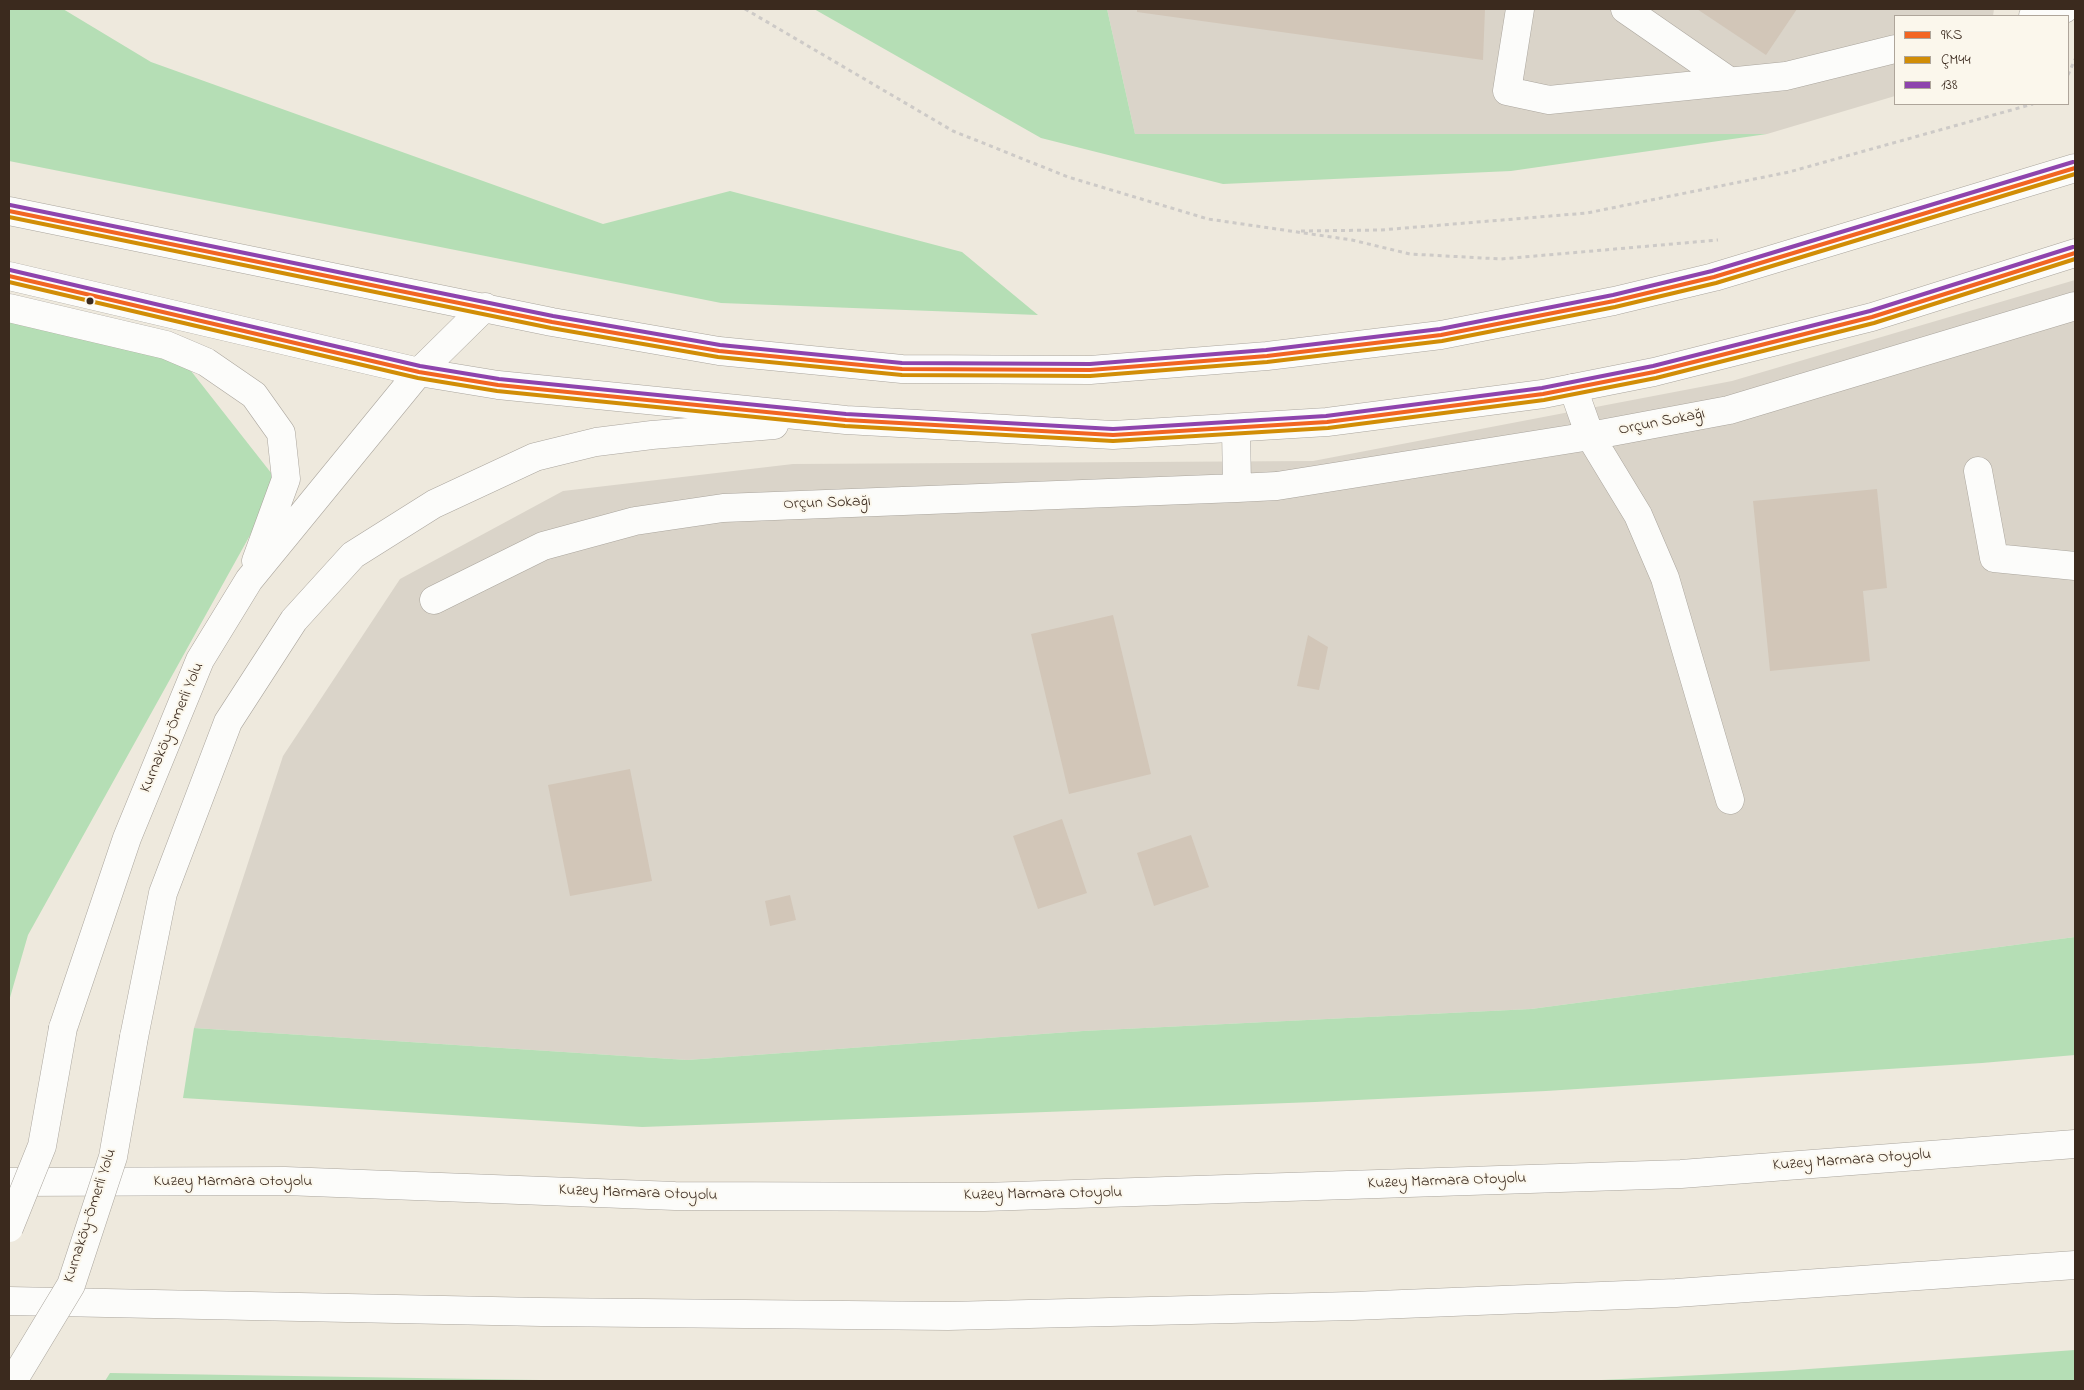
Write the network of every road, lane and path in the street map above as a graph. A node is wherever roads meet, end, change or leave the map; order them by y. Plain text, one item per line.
1 (744, 9) edge
2 (1520, 9) edge
3 (1625, 9) edge
4 (2064, 9) edge
5 (2037, 15) edge
6 (1894, 49) edge
7 (2075, 59) edge
8 (2069, 73) edge
9 (1728, 81) junction
10 (2029, 105) edge
11 (2075, 168) edge
12 (9, 211) edge
13 (1292, 231) junction
14 (1726, 239) dead end
15 (2075, 254) edge
16 (9, 276) edge
17 (2075, 306) edge
18 (485, 307) junction
19 (9, 308) edge
20 (419, 372) junction
21 (1573, 388) junction
22 (846, 420) junction
23 (1236, 428) junction
24 (1590, 436) junction
25 (1978, 471) dead end
26 (1237, 488) junction
27 (2075, 566) edge
28 (249, 580) junction
29 (434, 600) dead end
30 (1730, 800) dead end
31 (2075, 1144) edge
32 (9, 1182) edge
33 (9, 1228) edge
34 (2075, 1265) edge
35 (9, 1301) edge
36 (13, 1381) edge

1 - 13 path
2 - 9 main road
3 - 9 main road
4 - 5 main road
6 - 9 main road
7 - 8 path
10 - 13 path
11 - 18 main road
12 - 18 main road
13 - 14 path
15 - 21 main road
16 - 20 main road
17 - 24 main road, Orçun Sokağı
18 - 20 main road, Kurnaköy-Ömerli Yolu
19 - 28 main road
20 - 22 main road
20 - 28 main road, Kurnaköy-Ömerli Yolu
21 - 23 main road
21 - 24 main road
22 - 23 main road
22 - 36 main road, Kurnaköy-Ömerli Yolu, bridge
23 - 26 main road
24 - 26 main road, Orçun Sokağı
24 - 30 main road
25 - 27 main road
26 - 29 main road, Orçun Sokağı
28 - 33 main road, Kurnaköy-Ömerli Yolu, bridge
31 - 32 main road, Kuzey Marmara Otoyolu
34 - 35 main road

